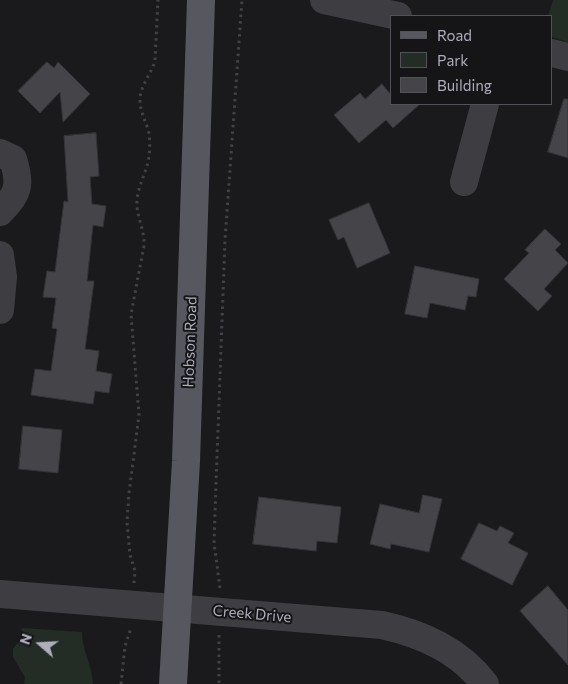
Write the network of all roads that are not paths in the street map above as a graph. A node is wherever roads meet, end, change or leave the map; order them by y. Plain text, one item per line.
1 (201, 0) edge
2 (324, 0) edge
3 (393, 15) edge
4 (553, 53) edge
5 (568, 57) edge
6 (485, 105) edge
7 (0, 153) edge
8 (464, 182) dead end
9 (0, 212) edge
10 (0, 255) edge
11 (0, 310) edge
12 (0, 594) edge
13 (178, 607) junction
14 (172, 684) edge
15 (485, 684) edge

1 - 13 main road, Hobson Road
2 - 3 street
4 - 5 street
6 - 8 street
7 - 9 street
10 - 11 street
12 - 13 street, Creek Drive
13 - 14 main road, Hobson Road
13 - 15 street, Creek Drive

